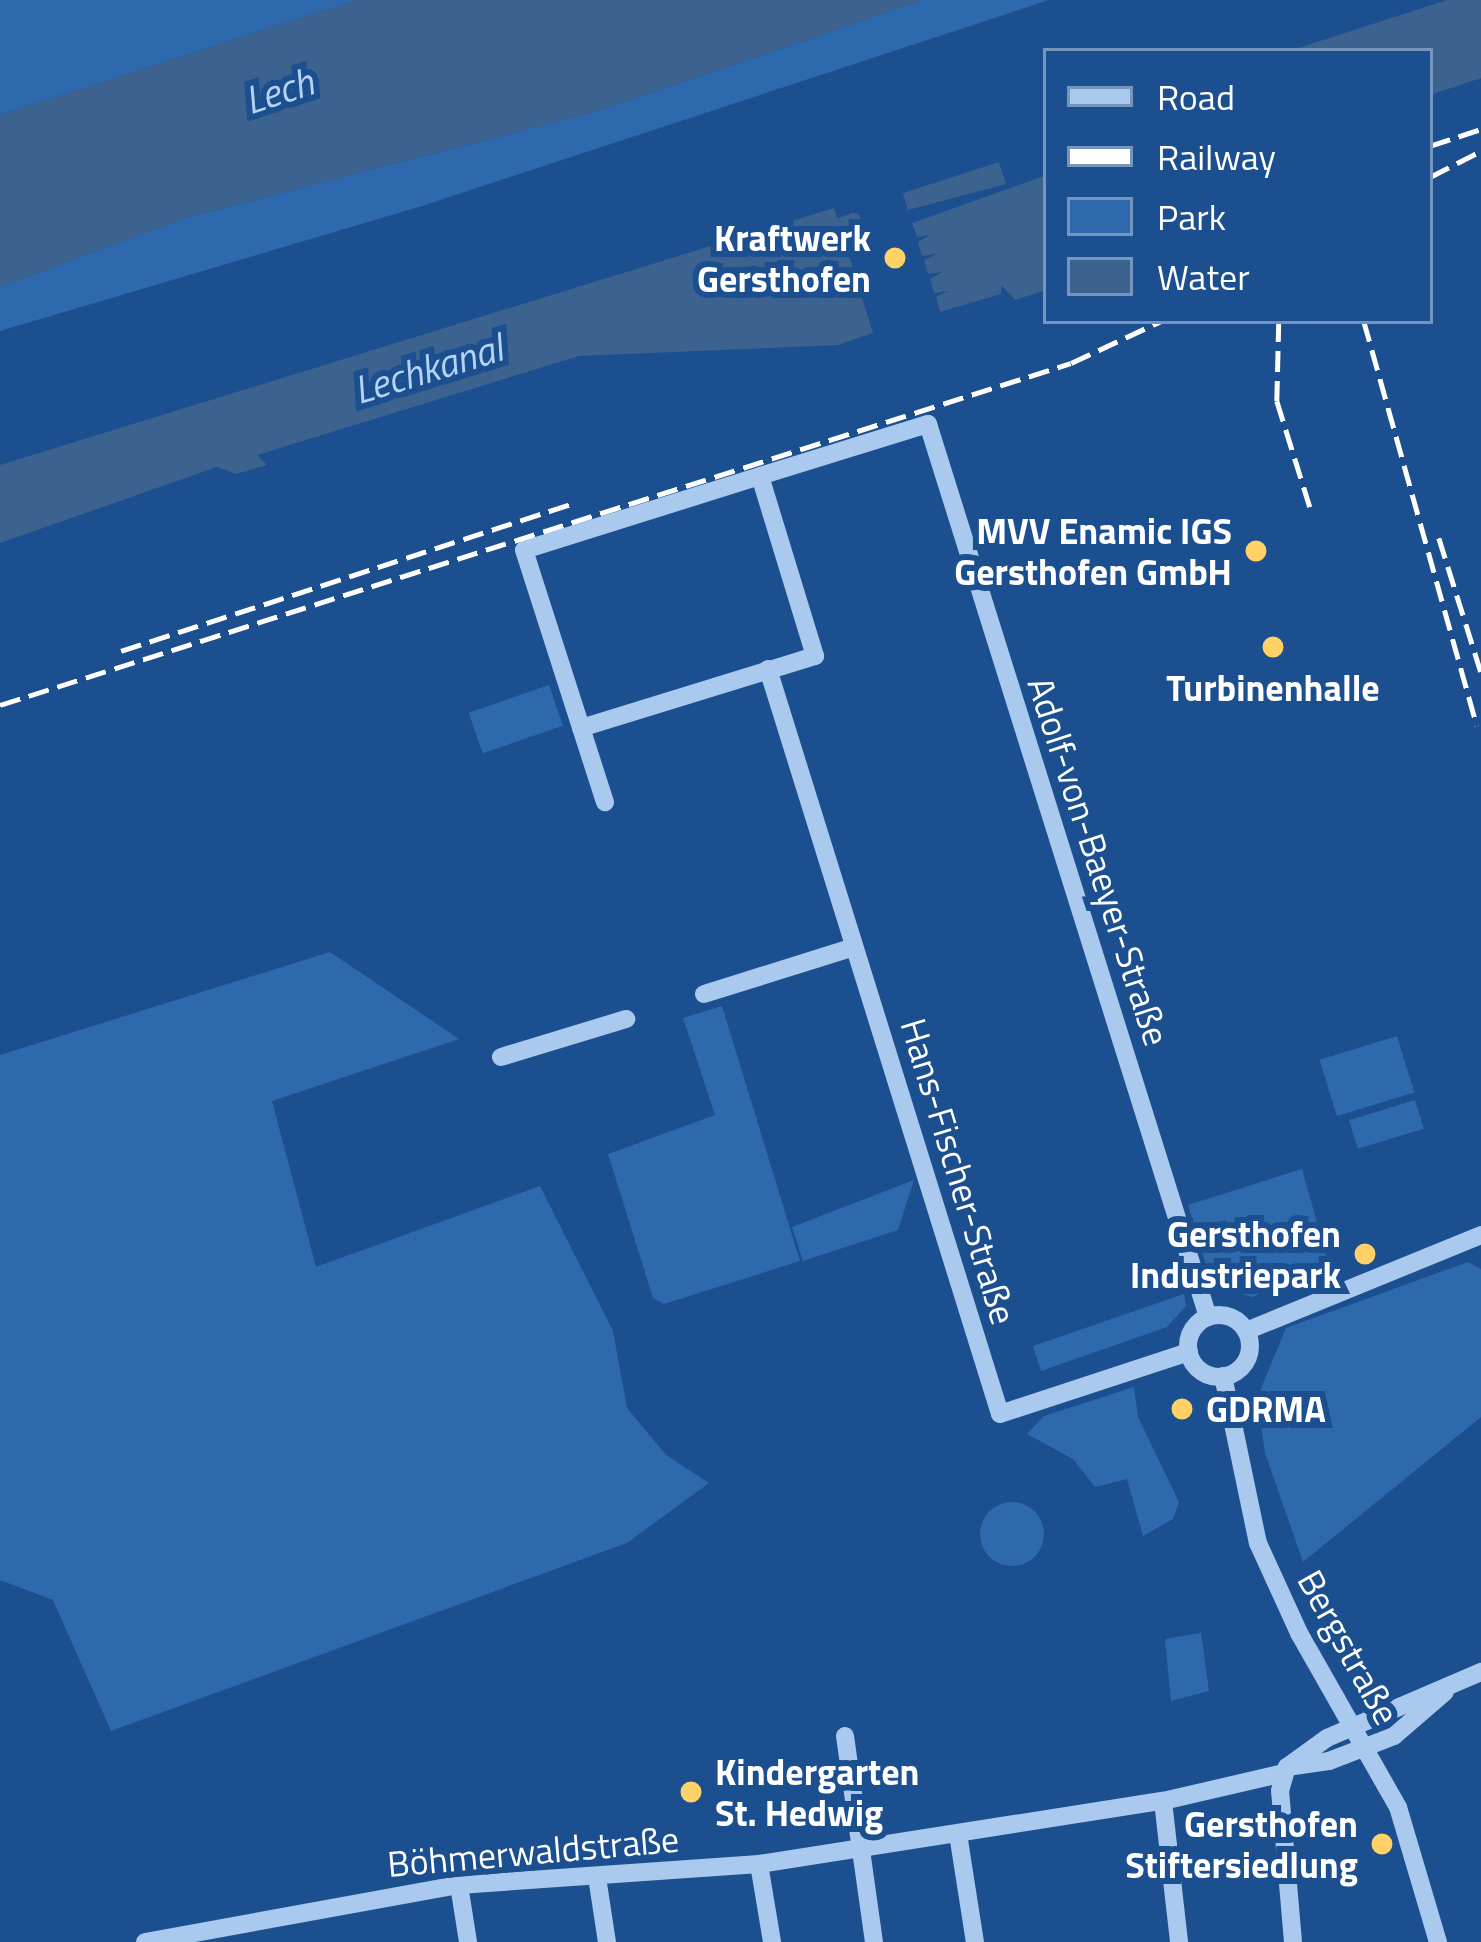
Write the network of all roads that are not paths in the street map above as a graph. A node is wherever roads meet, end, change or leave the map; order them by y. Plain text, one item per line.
1 (760, 476) junction
2 (768, 669) junction
3 (581, 728) junction
4 (605, 802) dead end
5 (854, 947) junction
6 (704, 994) dead end
7 (626, 1019) dead end
8 (501, 1057) dead end
9 (1481, 1235) edge
10 (1208, 1317) junction
11 (1246, 1331) junction
12 (1189, 1352) junction
13 (1223, 1376) junction
14 (1481, 1672) edge
15 (1445, 1692) junction
16 (1354, 1726) junction
17 (845, 1736) dead end
18 (1367, 1748) junction
19 (1286, 1770) junction
20 (1163, 1801) junction
21 (958, 1834) junction
22 (860, 1849) junction
23 (759, 1864) junction
24 (597, 1877) junction
25 (459, 1885) junction
26 (248, 1921) junction
27 (145, 1942) edge
28 (252, 1942) edge
29 (468, 1942) edge
30 (607, 1942) edge
31 (772, 1942) edge
32 (874, 1942) edge
33 (975, 1942) edge
34 (1179, 1942) edge
35 (1293, 1942) edge
36 (1438, 1942) edge

1 - 2 street
1 - 3 street
1 - 10 street, Adolf-von-Baeyer-Straße
2 - 3 street
2 - 5 street, Hans-Fischer-Straße
3 - 4 street
5 - 6 street
5 - 12 street, Hans-Fischer-Straße
7 - 8 street
9 - 11 street
10 - 11 street
10 - 12 street
11 - 13 street
12 - 13 street
13 - 16 street, Bergstraße
14 - 15 street
15 - 16 street
15 - 18 street, Böhmerwaldstraße
16 - 18 street, Bergstraße
16 - 19 street
17 - 22 street
18 - 19 street, Böhmerwaldstraße
18 - 36 street, Bergstraße
19 - 20 street, Böhmerwaldstraße
19 - 35 street
20 - 21 street, Böhmerwaldstraße
20 - 34 street
21 - 22 street, Böhmerwaldstraße
21 - 33 street
22 - 23 street, Böhmerwaldstraße
22 - 32 street
23 - 24 street, Böhmerwaldstraße
23 - 31 street
24 - 25 street, Böhmerwaldstraße
24 - 30 street
25 - 26 street, Böhmerwaldstraße
25 - 29 street
26 - 27 street, Böhmerwaldstraße
26 - 28 street

